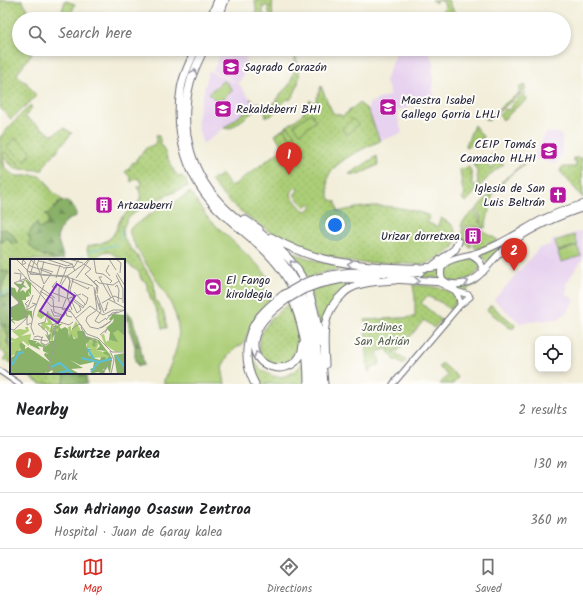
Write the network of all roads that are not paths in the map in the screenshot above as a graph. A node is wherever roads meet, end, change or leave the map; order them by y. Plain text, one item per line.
1 (218, 0) edge
2 (225, 0) edge
3 (213, 12) edge
4 (221, 12) edge
5 (193, 56) edge
6 (201, 56) edge
7 (186, 147) junction
8 (207, 191) junction
9 (583, 204) edge
10 (583, 208) edge
11 (244, 219) junction
12 (458, 242) dead end
13 (470, 255) junction
14 (444, 264) junction
15 (431, 268) junction
16 (483, 272) junction
17 (395, 280) junction
18 (319, 281) junction
19 (443, 282) junction
20 (455, 290) junction
21 (285, 298) junction
22 (460, 305) junction
23 (300, 321) junction
24 (0, 371) edge
25 (19, 384) edge
26 (255, 384) edge
27 (308, 384) edge
28 (313, 384) edge
29 (319, 384) edge
30 (325, 384) edge
31 (393, 384) edge

1 - 3 highway
2 - 4 highway
5 - 7 highway
7 -> 6 highway
7 - 8 highway
7 - 8 highway
8 - 11 highway
8 - 23 highway
8 - 28 highway
8 - 29 highway
9 - 13 main road
10 - 16 main road
15 -> 11 highway
30 -> 11 highway
12 - 15 highway
13 - 14 main road
13 - 16 main road
14 - 15 highway
14 - 19 main road
15 - 18 highway
19 -> 16 main road
17 - 18 highway
17 -> 19 highway
17 - 30 highway
18 - 21 highway, bridge
19 - 20 highway
20 - 22 street
20 - 22 street
23 -> 21 highway
21 - 26 highway
22 - 31 street
23 - 27 highway
24 - 25 street

